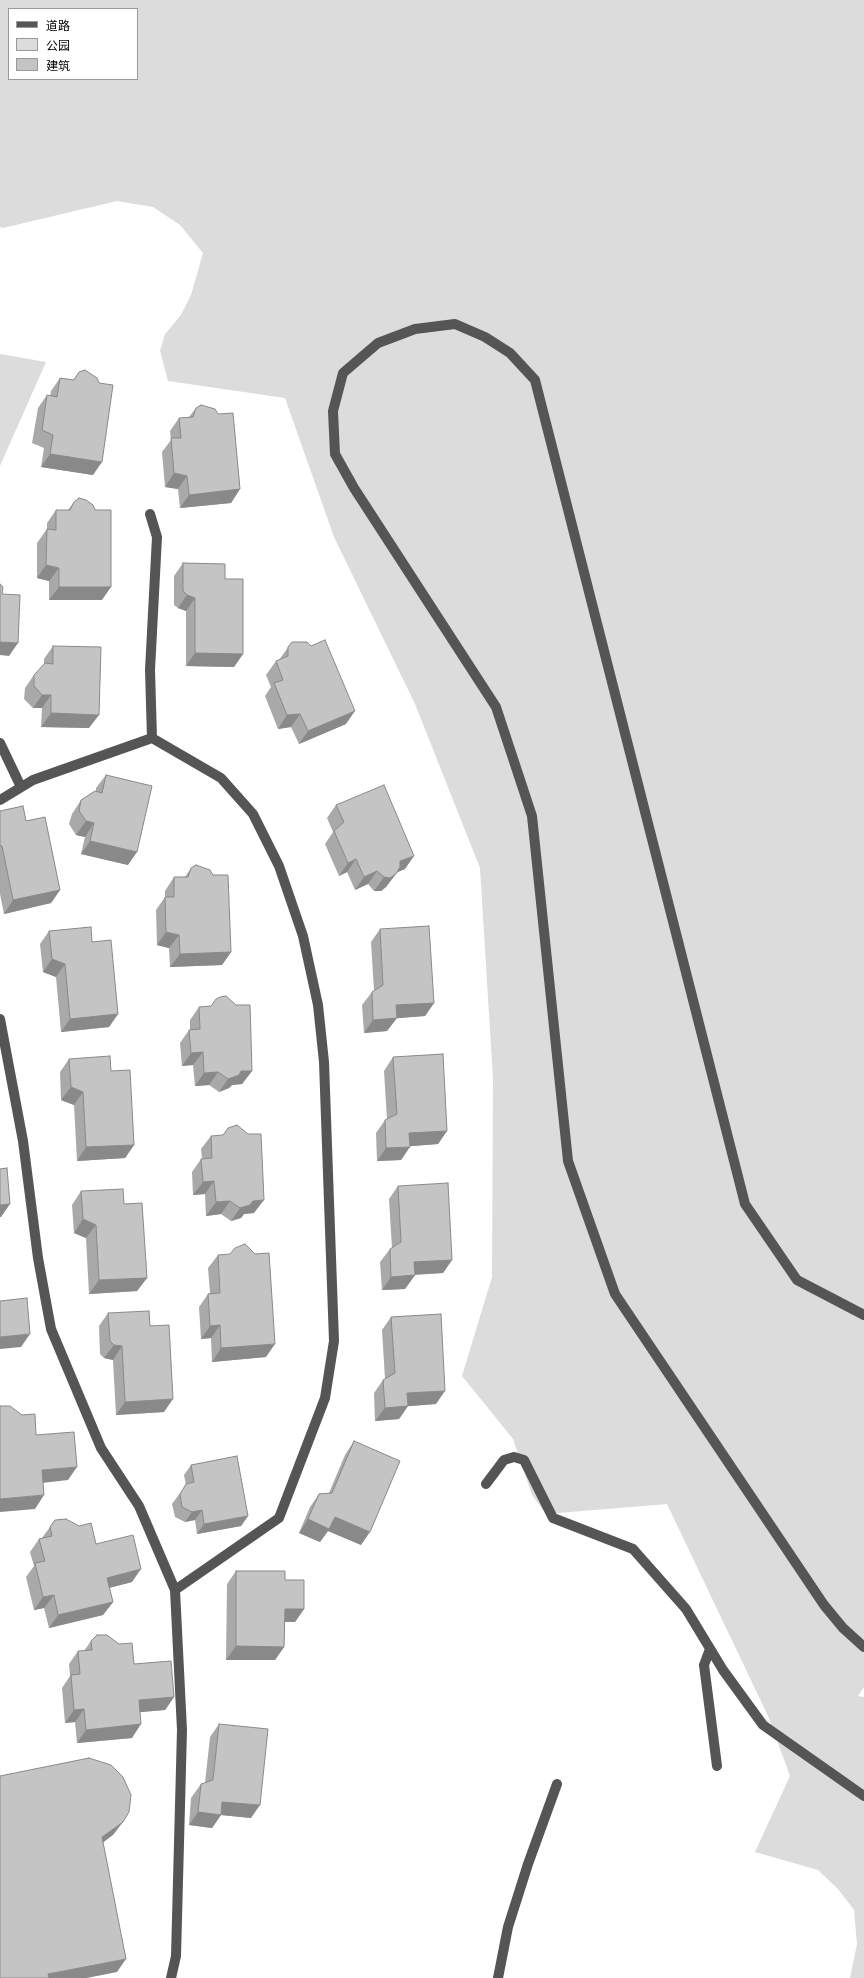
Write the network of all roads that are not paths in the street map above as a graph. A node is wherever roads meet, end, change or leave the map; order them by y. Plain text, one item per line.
1 (150, 514) dead end
2 (152, 738) junction
3 (0, 743) edge
4 (21, 787) junction
5 (0, 800) edge
6 (0, 1019) edge
7 (864, 1315) edge
8 (486, 1484) dead end
9 (175, 1590) junction
10 (864, 1647) edge
11 (710, 1649) junction
12 (717, 1766) dead end
13 (557, 1784) dead end
14 (864, 1796) edge
15 (171, 1978) edge
16 (498, 1978) edge

1 - 2 street
2 - 4 street
2 - 9 street
3 - 4 street
4 - 5 street
6 - 9 street
7 - 10 street
8 - 11 street
9 - 15 street
11 - 12 street
11 - 14 street
13 - 16 street

